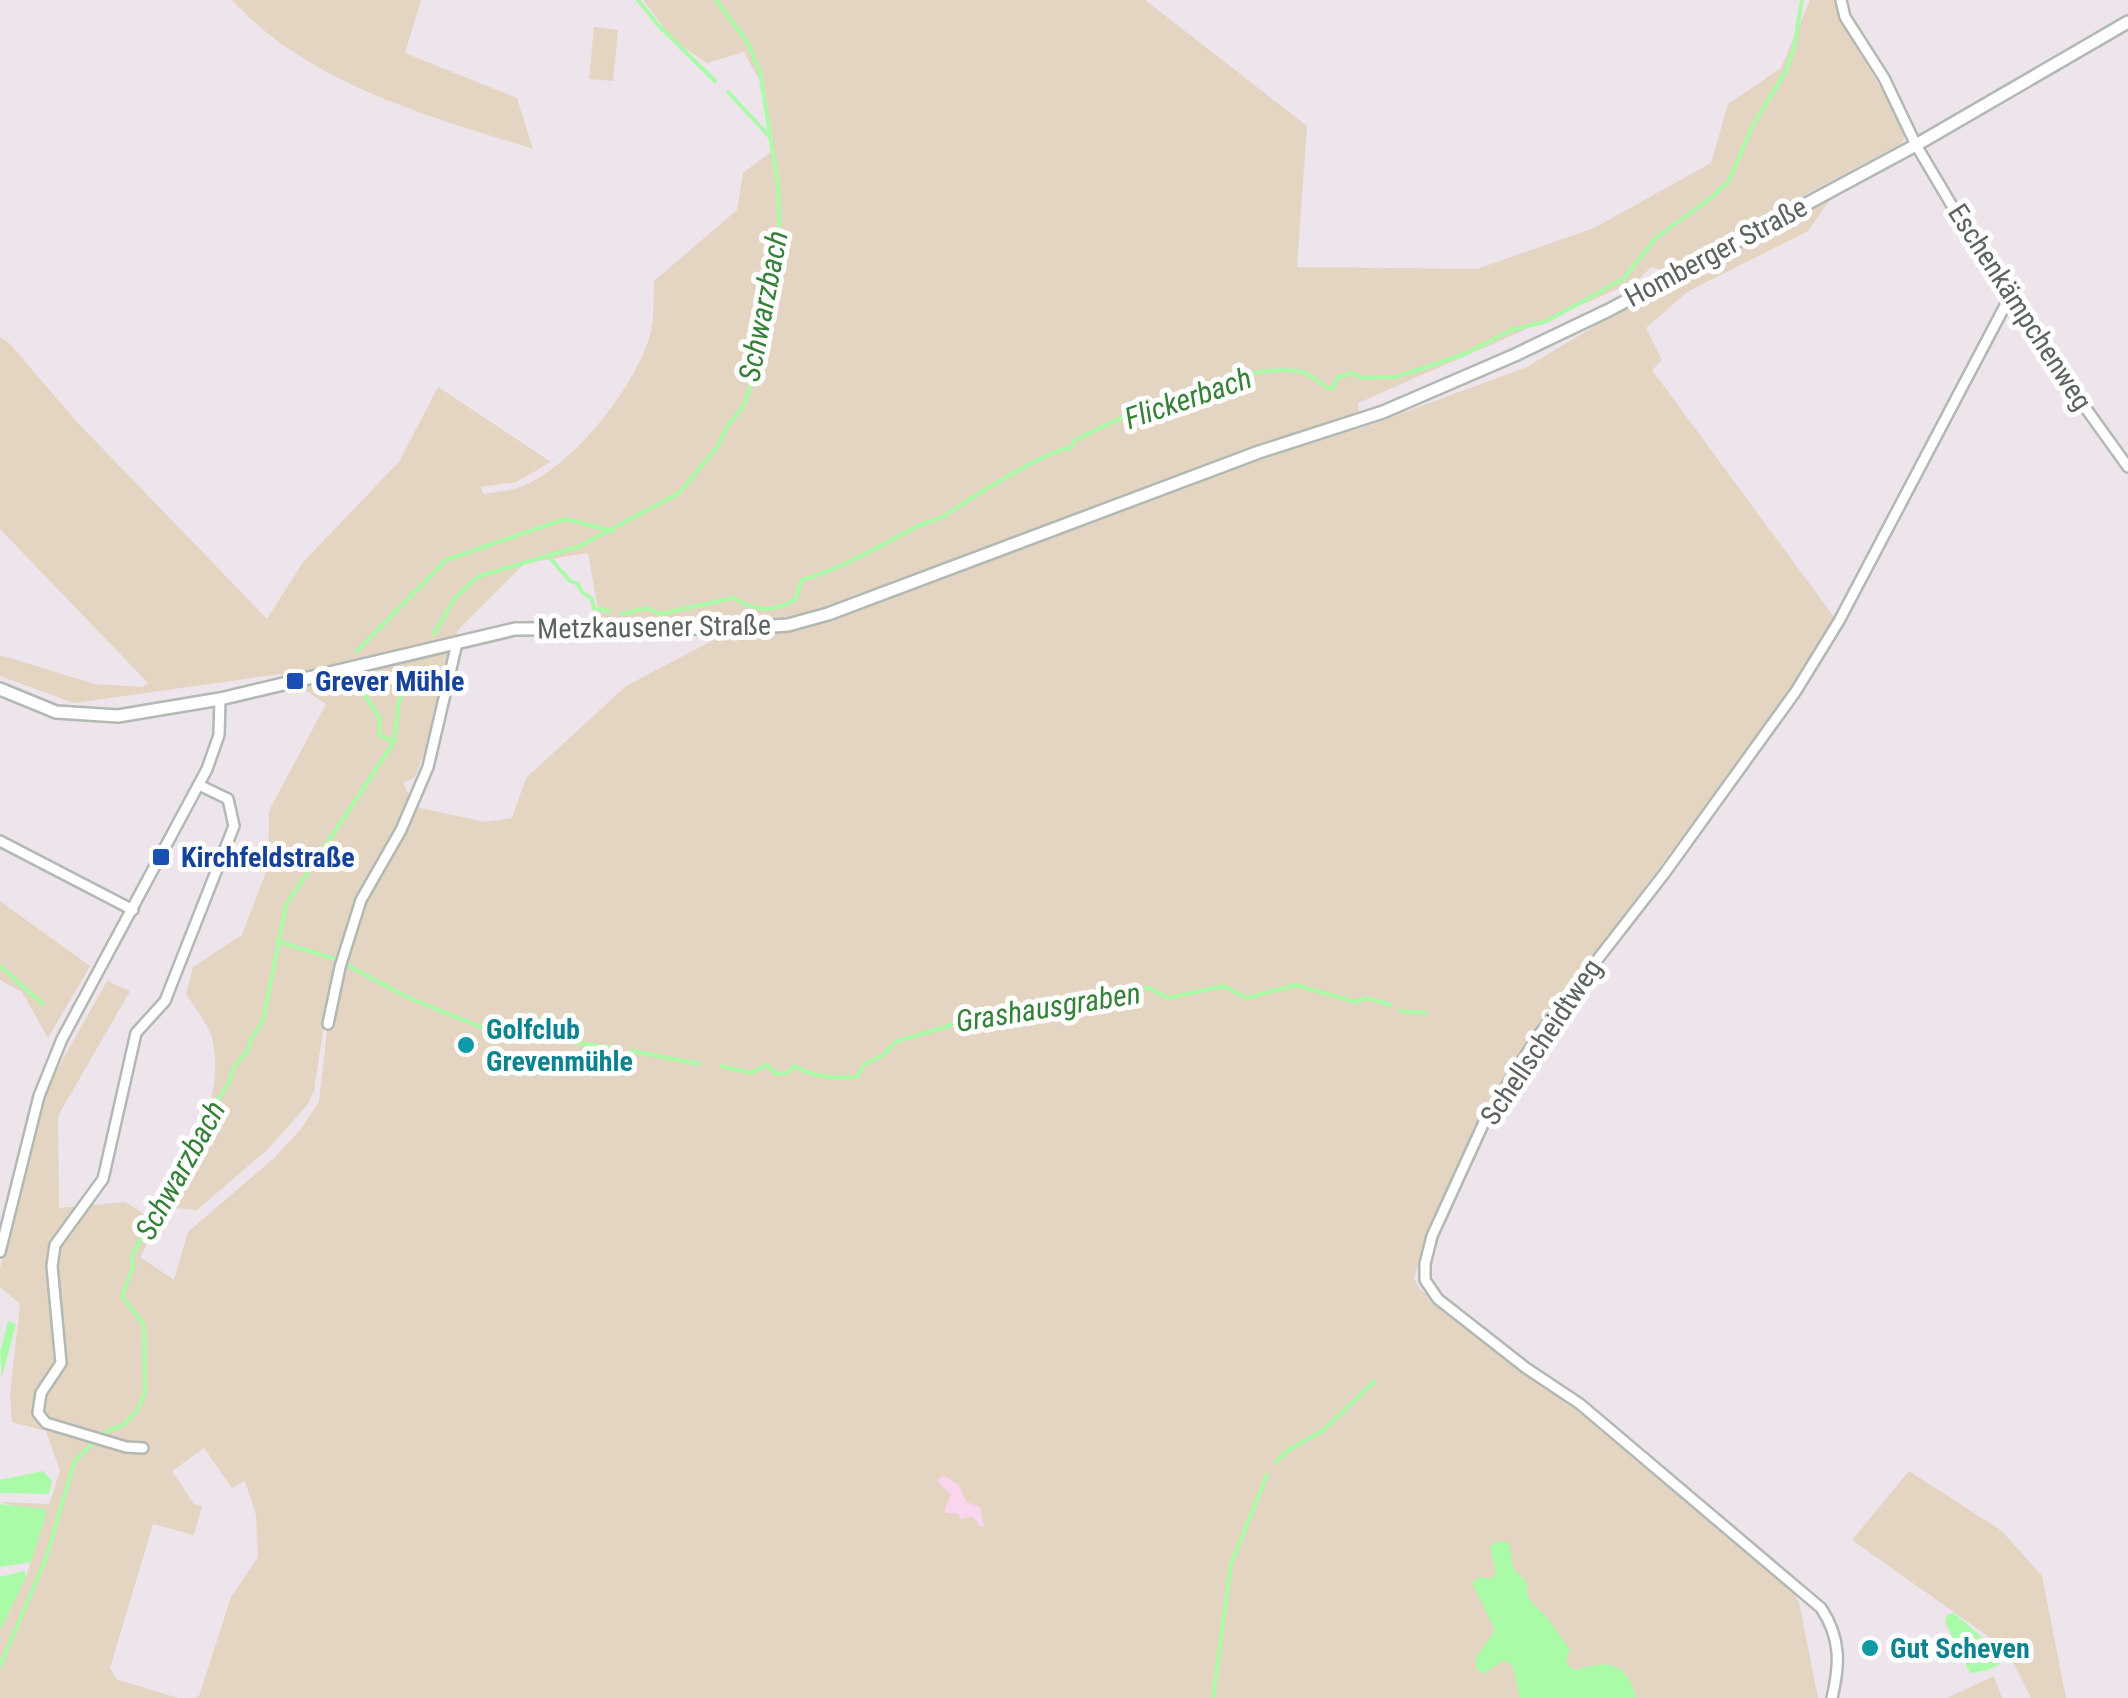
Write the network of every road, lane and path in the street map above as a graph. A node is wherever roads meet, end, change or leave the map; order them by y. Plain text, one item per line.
1 (1840, 0) edge
2 (2128, 22) edge
3 (1916, 145) junction
4 (2008, 300) junction
5 (1514, 355) joint
6 (2128, 467) edge
7 (457, 643) junction
8 (0, 689) edge
9 (220, 699) junction
10 (200, 785) junction
11 (0, 841) edge
12 (133, 910) junction
13 (328, 1024) dead end
14 (0, 1252) edge
15 (143, 1448) dead end
16 (1832, 1698) edge

1 - 3 street
2 - 3 main road, Homberger Straße
3 - 4 street, Eschenkämpchenweg
3 - 5 main road, Homberger Straße
4 - 6 street, Eschenkämpchenweg
4 - 16 street, Schellscheidtweg
5 - 7 main road, Metzkausener Straße
7 - 9 main road, Metzkausener Straße
7 - 13 street
8 - 9 main road, Metzkausener Straße
9 - 10 street
10 - 12 street
10 - 15 street
11 - 12 street
12 - 14 street

